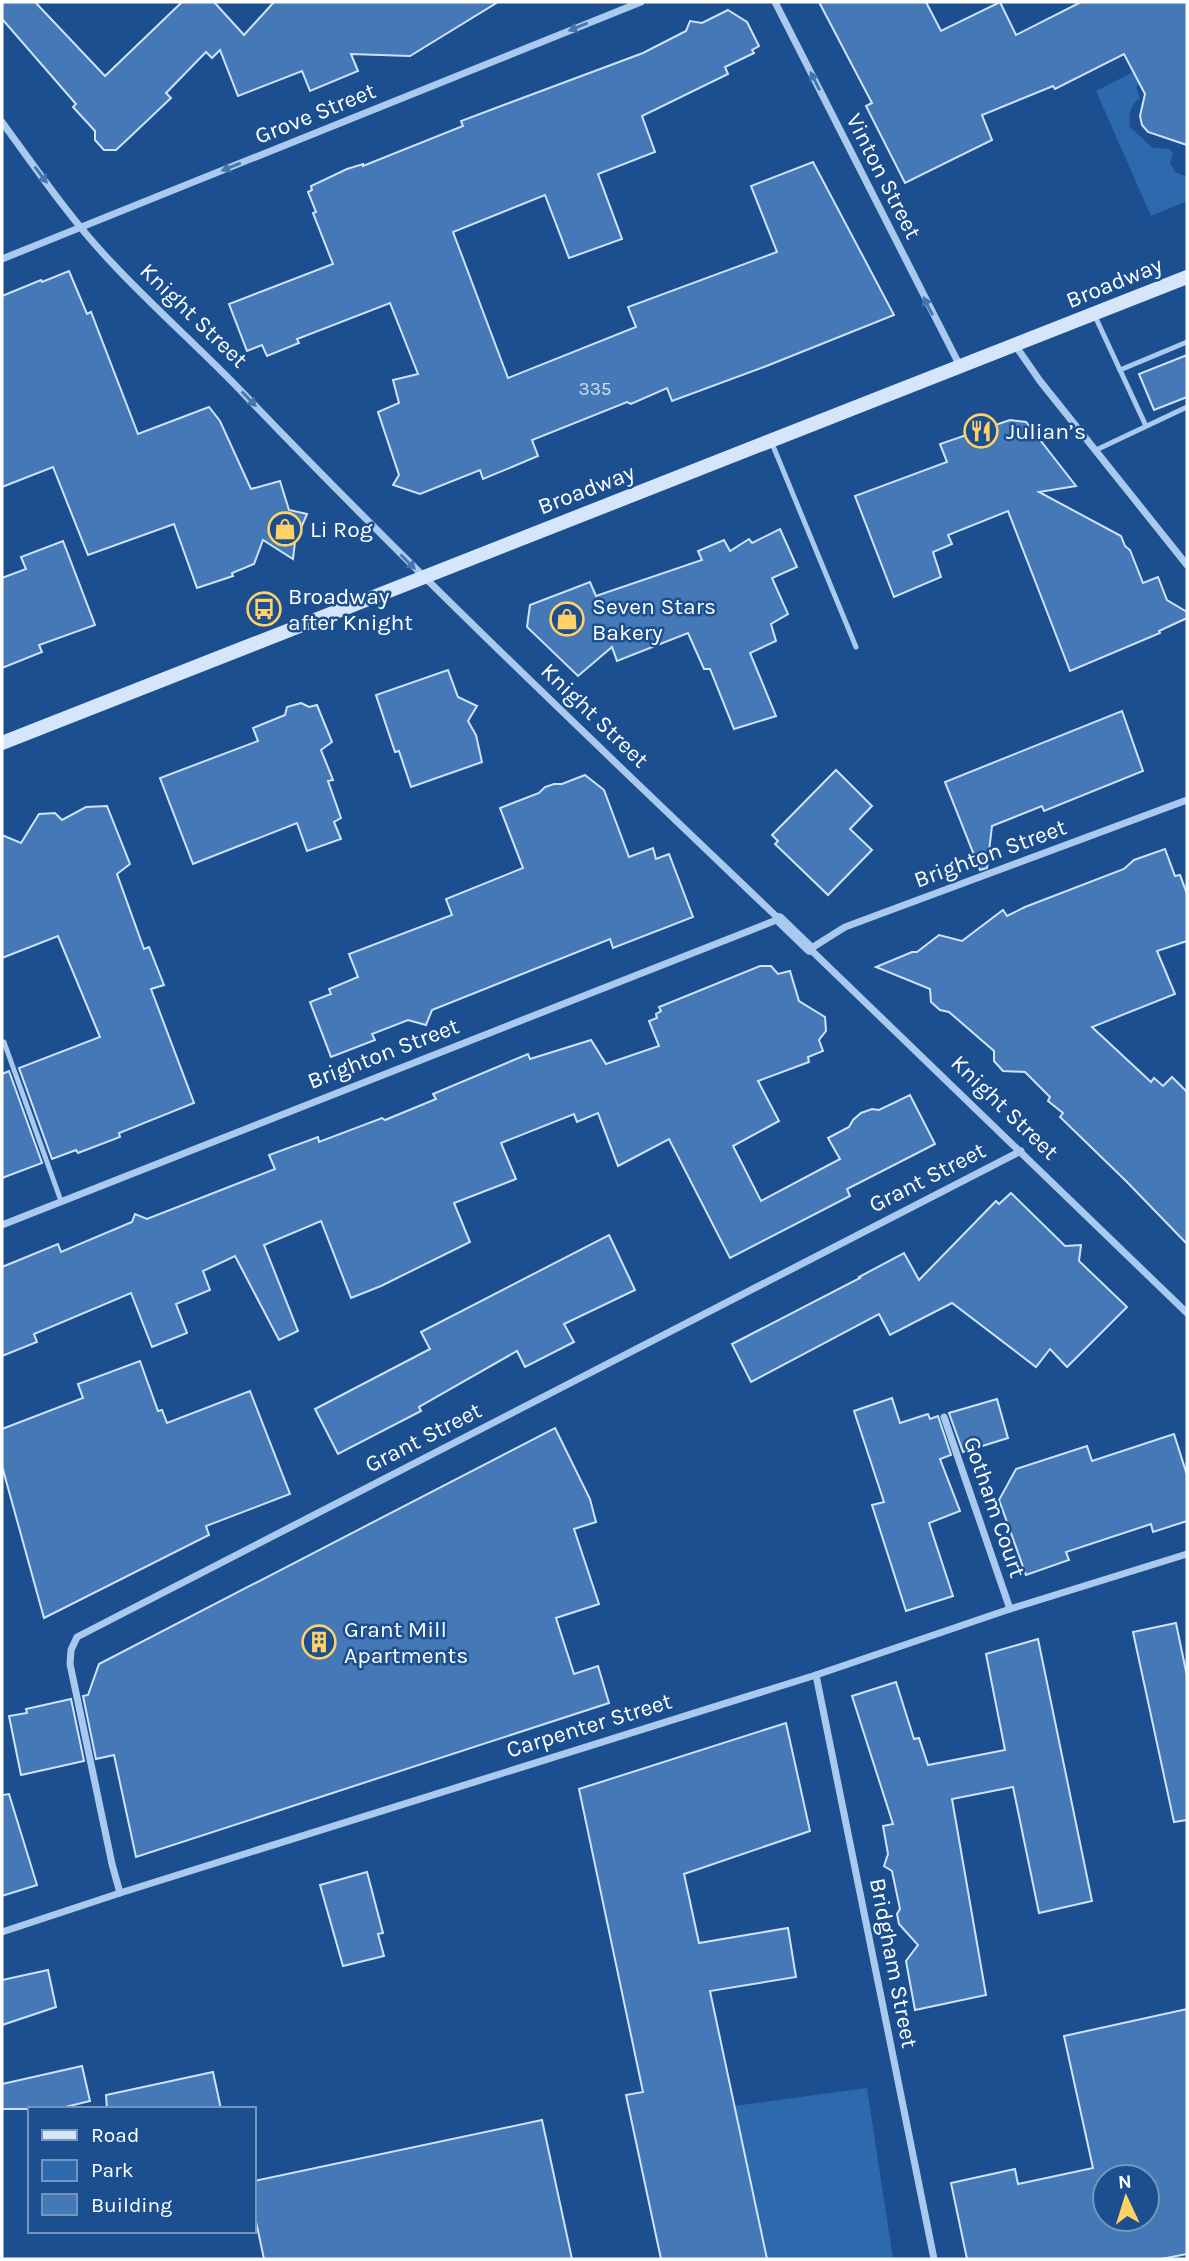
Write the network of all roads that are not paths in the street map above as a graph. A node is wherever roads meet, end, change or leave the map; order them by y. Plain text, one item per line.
1 (641, 2) edge
2 (775, 2) edge
3 (2, 122) edge
4 (81, 228) junction
5 (2, 259) edge
6 (1187, 277) edge
7 (1094, 314) junction
8 (1187, 342) edge
9 (1015, 345) junction
10 (960, 367) junction
11 (1120, 370) junction
12 (1187, 407) edge
13 (1146, 426) junction
14 (771, 441) junction
15 (1096, 450) junction
16 (1187, 565) edge
17 (423, 578) junction
18 (856, 647) dead end
19 (2, 743) edge
20 (1187, 800) edge
21 (779, 919) junction
22 (810, 949) junction
23 (2, 1043) edge
24 (1021, 1151) junction
25 (61, 1201) junction
26 (2, 1225) edge
27 (1187, 1313) edge
28 (944, 1417) dead end
29 (1187, 1554) edge
30 (1010, 1609) junction
31 (816, 1675) junction
32 (120, 1893) junction
33 (2, 1933) edge
34 (934, 2259) edge

1 -> 4 street, Grove Street
10 -> 2 street, Vinton Street
3 -> 4 street, Knight Street
4 - 5 street, Grove Street
4 -> 17 street, Knight Street
6 - 7 main road, Broadway
7 - 9 main road, Broadway
7 - 11 lane
8 - 11 lane
9 - 10 main road, Broadway
9 - 15 street
10 - 14 main road, Broadway
11 - 13 lane
12 - 13 lane
13 - 15 lane
14 - 17 main road, Broadway
14 - 18 lane
15 - 16 street
17 - 19 main road, Broadway
17 - 21 street, Knight Street
20 - 22 street, Brighton Street
21 - 22 street, Knight Street
21 - 25 street, Brighton Street
22 - 24 street, Knight Street
23 - 25 lane
24 - 27 street, Knight Street
24 - 32 street, Grant Street
25 - 26 street, Brighton Street
28 - 30 street, Gotham Court
29 - 30 street, Carpenter Street
30 - 31 street, Carpenter Street
31 - 32 street, Carpenter Street
31 - 34 street, Bridgham Street
32 - 33 street, Carpenter Street

